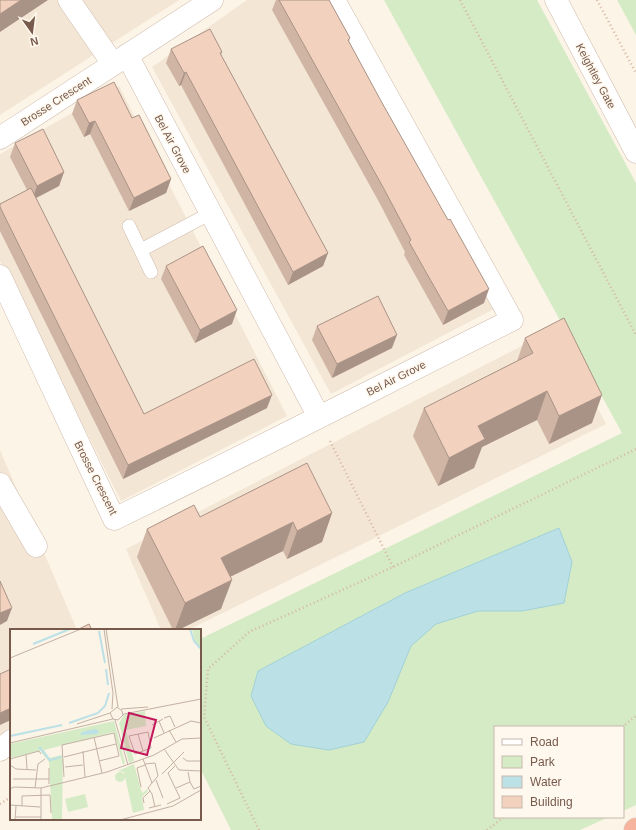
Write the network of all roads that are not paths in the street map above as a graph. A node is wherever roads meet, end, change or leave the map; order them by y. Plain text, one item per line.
1 (69, 0) edge
2 (212, 0) edge
3 (334, 0) edge
4 (556, 0) edge
5 (120, 60) junction
6 (0, 138) edge
7 (636, 152) edge
8 (211, 214) junction
9 (129, 226) dead end
10 (141, 250) junction
11 (151, 272) dead end
12 (0, 276) edge
13 (319, 417) junction
14 (0, 484) edge
15 (36, 546) dead end
16 (10, 742) edge
17 (0, 750) edge

1 - 5 street, Bel Air Grove
2 - 5 street
3 - 13 street, Bel Air Grove
4 - 7 street, Keightley Gate
5 - 6 street, Brosse Crescent
5 - 8 street, Bel Air Grove
8 - 10 lane
8 - 13 street, Bel Air Grove
9 - 10 lane
10 - 11 lane
12 - 13 street, Brosse Crescent
14 - 15 street
16 - 17 street

